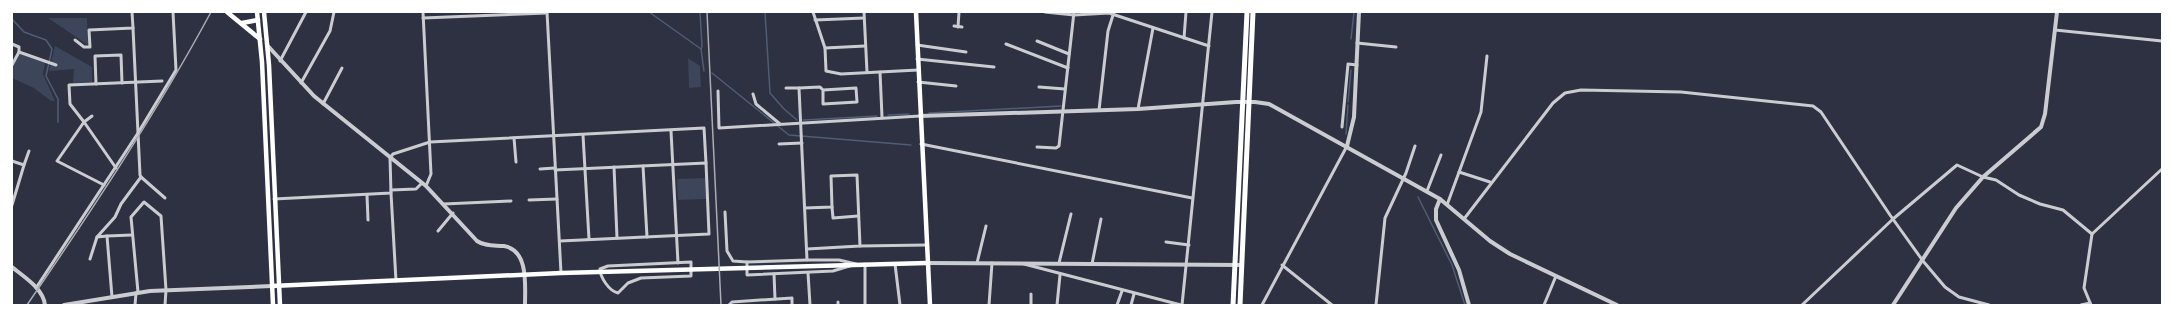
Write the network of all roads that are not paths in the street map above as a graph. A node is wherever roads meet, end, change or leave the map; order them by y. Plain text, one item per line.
1 (132, 12) edge
2 (173, 12) edge
3 (227, 12) edge
4 (257, 12) edge
5 (264, 12) edge
6 (306, 12) edge
7 (334, 12) edge
8 (423, 12) edge
9 (813, 12) edge
10 (864, 12) edge
11 (916, 12) edge
12 (959, 12) edge
13 (1045, 12) edge
14 (1186, 12) edge
15 (1212, 12) edge
16 (1247, 12) edge
17 (1253, 12) edge
18 (1359, 12) edge
19 (2057, 12) edge
20 (547, 13) edge
21 (1099, 13) edge
22 (1114, 13) edge
23 (1074, 14) edge
24 (424, 18) junction
25 (864, 18) junction
26 (258, 20) junction
27 (815, 20) junction
28 (242, 23) junction
29 (958, 26) dead end
30 (133, 28) junction
31 (1153, 28) junction
32 (2055, 30) junction
33 (1184, 38) junction
34 (260, 39) junction
35 (75, 40) dead end
36 (1037, 41) dead end
37 (2162, 41) edge
38 (1357, 43) junction
39 (12, 44) edge
40 (1006, 44) dead end
41 (267, 45) junction
42 (917, 45) junction
43 (865, 46) junction
44 (1209, 46) junction
45 (1396, 47) dead end
46 (824, 48) junction
47 (20, 52) junction
48 (966, 52) dead end
49 (1070, 54) junction
50 (1487, 56) dead end
51 (917, 59) junction
52 (280, 61) junction
53 (12, 64) edge
54 (1356, 65) junction
55 (56, 66) dead end
56 (994, 67) dead end
57 (342, 68) dead end
58 (1068, 68) junction
59 (918, 70) junction
60 (867, 72) junction
61 (880, 72) junction
62 (162, 81) dead end
63 (136, 82) junction
64 (918, 82) junction
65 (122, 83) junction
66 (301, 83) junction
67 (96, 84) junction
68 (956, 86) dead end
69 (1039, 87) dead end
70 (786, 88) dead end
71 (799, 88) junction
72 (1065, 89) junction
73 (823, 90) junction
74 (718, 91) dead end
75 (753, 94) dead end
76 (1243, 102) junction
77 (1250, 102) junction
78 (323, 104) junction
79 (1202, 104) junction
80 (1138, 109) junction
81 (1099, 110) junction
82 (1062, 111) junction
83 (92, 116) dead end
84 (920, 116) junction
85 (882, 117) junction
86 (84, 122) junction
87 (800, 123) junction
88 (778, 125) junction
89 (1342, 127) dead end
90 (671, 131) junction
91 (138, 133) junction
92 (583, 135) junction
93 (553, 136) junction
94 (514, 138) junction
95 (430, 142) junction
96 (802, 143) junction
97 (779, 144) dead end
98 (921, 144) junction
99 (1347, 146) junction
100 (1415, 146) dead end
101 (1037, 147) dead end
102 (29, 151) dead end
103 (1441, 155) dead end
104 (390, 158) junction
105 (12, 161) edge
106 (516, 162) dead end
107 (706, 163) junction
108 (24, 165) junction
109 (673, 165) junction
110 (643, 166) junction
111 (614, 167) junction
112 (116, 168) junction
113 (540, 168) dead end
114 (555, 169) junction
115 (585, 169) junction
116 (2162, 169) edge
117 (1459, 172) junction
118 (141, 177) junction
119 (1983, 177) junction
120 (1403, 178) junction
121 (1490, 182) junction
122 (422, 183) junction
123 (104, 185) junction
124 (426, 186) junction
125 (1426, 191) junction
126 (391, 192) junction
127 (367, 194) junction
128 (13, 195) edge
129 (165, 198) dead end
130 (1192, 198) junction
131 (274, 199) junction
132 (557, 199) junction
133 (1440, 199) junction
134 (529, 200) dead end
135 (511, 201) dead end
136 (444, 204) junction
137 (12, 205) edge
138 (1447, 205) junction
139 (832, 207) junction
140 (805, 208) junction
141 (725, 212) dead end
142 (452, 213) junction
143 (1071, 214) dead end
144 (858, 216) junction
145 (1101, 219) dead end
146 (1464, 219) junction
147 (1893, 219) junction
148 (368, 220) dead end
149 (986, 226) dead end
150 (438, 231) dead end
151 (2092, 234) junction
152 (132, 235) junction
153 (676, 235) junction
154 (107, 236) junction
155 (97, 237) junction
156 (647, 237) junction
157 (618, 238) junction
158 (589, 239) junction
159 (560, 241) junction
160 (1166, 242) dead end
161 (926, 245) junction
162 (1189, 245) junction
163 (860, 246) junction
164 (807, 249) junction
165 (90, 259) dead end
166 (807, 260) junction
167 (1923, 261) junction
168 (747, 262) junction
169 (678, 263) junction
170 (927, 263) junction
171 (977, 263) junction
172 (992, 263) junction
173 (1021, 263) junction
174 (1059, 263) junction
175 (856, 264) junction
176 (865, 264) junction
177 (895, 264) junction
178 (1092, 264) junction
179 (1187, 265) junction
180 (1241, 265) junction
181 (1282, 265) junction
182 (1234, 266) junction
183 (12, 267) edge
184 (600, 272) junction
185 (561, 273) junction
186 (808, 273) junction
187 (774, 274) junction
188 (524, 275) junction
189 (1060, 275) junction
190 (1556, 276) junction
191 (396, 281) junction
192 (279, 285) junction
193 (272, 286) junction
194 (36, 288) junction
195 (166, 290) junction
196 (1122, 291) junction
197 (137, 292) junction
198 (1032, 294) dead end
199 (1134, 294) junction
200 (112, 297) junction
201 (775, 299) junction
202 (92, 303) edge
203 (1171, 304) edge
204 (2090, 304) edge
205 (45, 305) edge
206 (64, 305) edge
207 (135, 305) edge
208 (165, 305) edge
209 (274, 305) edge
210 (280, 305) edge
211 (526, 305) edge
212 (729, 305) edge
213 (792, 305) edge
214 (810, 305) edge
215 (866, 305) edge
216 (900, 305) edge
217 (930, 305) edge
218 (989, 305) edge
219 (1031, 305) edge
220 (1058, 305) edge
221 (1117, 305) edge
222 (1131, 305) edge
223 (1182, 305) edge
224 (1233, 305) edge
225 (1240, 305) edge
226 (1262, 305) edge
227 (1332, 305) edge
228 (1376, 305) edge
229 (1469, 305) edge
230 (1544, 305) edge
231 (1617, 305) edge
232 (1802, 305) edge
233 (1892, 305) edge
234 (1989, 305) edge
235 (2081, 305) edge

1 - 30 street
2 - 91 street
3 - 28 main road
4 - 26 main road
5 - 41 main road
6 - 52 street
7 - 66 street
8 - 24 street
9 - 27 street
10 - 25 street
11 - 42 main road
12 - 29 street
13 - 23 street
14 - 33 street
15 - 44 street
16 - 76 highway
17 - 77 highway
18 - 38 street
19 - 32 street
20 - 24 street
20 - 93 street
21 - 22 street
21 - 23 street
22 - 31 street
22 - 81 street
23 - 49 street
24 - 95 street
25 - 27 street
25 - 43 street
26 - 28 main road
26 - 34 main road
27 - 46 street
28 - 34 main road
30 - 35 street
30 - 63 street
31 - 33 street
31 - 80 street
32 - 37 street
32 - 119 street
33 - 44 street
34 - 41 main road
34 - 193 main road
36 - 49 street
38 - 45 street
38 - 54 street
39 - 47 street
40 - 58 street
41 - 52 street
41 - 131 main road
42 - 48 street
42 - 51 main road
43 - 46 street
43 - 60 street
44 - 79 street
46 - 60 street
47 - 53 street
47 - 55 street
49 - 58 street
50 - 117 street
51 - 56 street
51 - 59 main road
52 - 66 street
54 - 89 street
54 - 99 street
57 - 78 street
58 - 72 street
59 - 61 street
59 - 64 main road
60 - 61 street
61 - 85 street
62 - 63 street
63 - 65 street
63 - 91 street
64 - 68 street
64 - 84 main road
65 - 67 street
65 - 67 street
66 - 78 street
67 - 86 street
69 - 72 street
70 - 71 street
71 - 73 street
71 - 87 street
72 - 82 street
73 - 73 street
74 - 88 street
75 - 88 street
76 - 77 street
76 - 79 street
76 - 182 highway
77 - 99 street
77 - 180 highway
78 - 104 street
79 - 80 street
79 - 130 street
80 - 81 street
81 - 82 street
82 - 84 street
82 - 101 street
83 - 86 street
84 - 85 street
84 - 98 main road
85 - 87 street
86 - 112 street
86 - 123 street
87 - 88 street
87 - 96 street
90 - 92 street
90 - 107 street
90 - 109 street
91 - 112 street
91 - 118 street
92 - 93 street
92 - 115 street
93 - 94 street
93 - 114 street
94 - 95 street
94 - 106 street
95 - 104 street
95 - 124 street
96 - 97 street
96 - 140 street
98 - 130 street
98 - 161 main road
99 - 120 street
99 - 181 street
100 - 120 street
102 - 108 street
103 - 125 street
104 - 122 street
104 - 126 street
105 - 108 street
107 - 109 street
107 - 153 street
108 - 128 street
109 - 110 street
109 - 153 street
110 - 111 street
110 - 156 street
111 - 115 street
111 - 157 street
112 - 123 street
113 - 114 street
114 - 115 street
114 - 132 street
115 - 158 street
116 - 151 street
117 - 121 street
117 - 138 street
118 - 129 street
118 - 155 street
119 - 147 street
119 - 151 street
119 - 167 street
120 - 125 street
120 - 228 street
121 - 146 street
121 - 147 street
122 - 124 street
122 - 126 street
123 - 194 street
124 - 136 street
125 - 133 street
126 - 127 street
126 - 191 street
127 - 131 street
127 - 148 street
128 - 137 street
130 - 162 street
131 - 192 main road
132 - 134 street
132 - 159 street
133 - 138 street
133 - 229 street
135 - 136 street
136 - 142 street
138 - 146 street
139 - 140 street
139 - 144 street
139 - 144 street
140 - 164 street
141 - 168 street
142 - 150 street
142 - 188 street
143 - 174 street
144 - 163 street
145 - 178 street
146 - 190 street
147 - 167 street
147 - 232 street
149 - 171 street
151 - 204 street
152 - 154 street
152 - 195 street
152 - 197 street
153 - 156 street
153 - 169 street
154 - 155 street
154 - 200 street
155 - 165 street
156 - 157 street
157 - 158 street
158 - 159 street
159 - 185 street
160 - 162 street
161 - 163 street
161 - 170 main road
162 - 179 street
163 - 164 street
164 - 166 street
166 - 168 street
166 - 175 street
167 - 233 street
167 - 234 street
168 - 187 street
169 - 184 street
169 - 184 street
170 - 171 street
170 - 177 main road
170 - 217 main road
171 - 172 street
172 - 173 street
172 - 218 street
173 - 174 street
173 - 189 street
174 - 178 street
175 - 176 main road
175 - 184 main road
175 - 186 street
176 - 177 main road
176 - 215 street
177 - 216 street
178 - 179 street
179 - 182 street
179 - 223 street
180 - 182 street
180 - 225 highway
181 - 226 street
181 - 227 street
182 - 224 highway
183 - 194 street
184 - 185 main road
185 - 188 main road
186 - 187 street
186 - 214 street
187 - 201 street
188 - 191 main road
188 - 211 street
189 - 196 street
189 - 220 street
190 - 230 street
190 - 231 street
191 - 192 main road
192 - 193 main road
192 - 210 main road
193 - 195 street
193 - 209 main road
194 - 205 street
195 - 197 street
195 - 208 street
196 - 199 street
196 - 221 street
197 - 200 street
197 - 207 street
198 - 219 street
199 - 203 street
199 - 222 street
200 - 202 street
201 - 212 street
201 - 213 street
202 - 206 street
203 - 223 street
204 - 235 street

